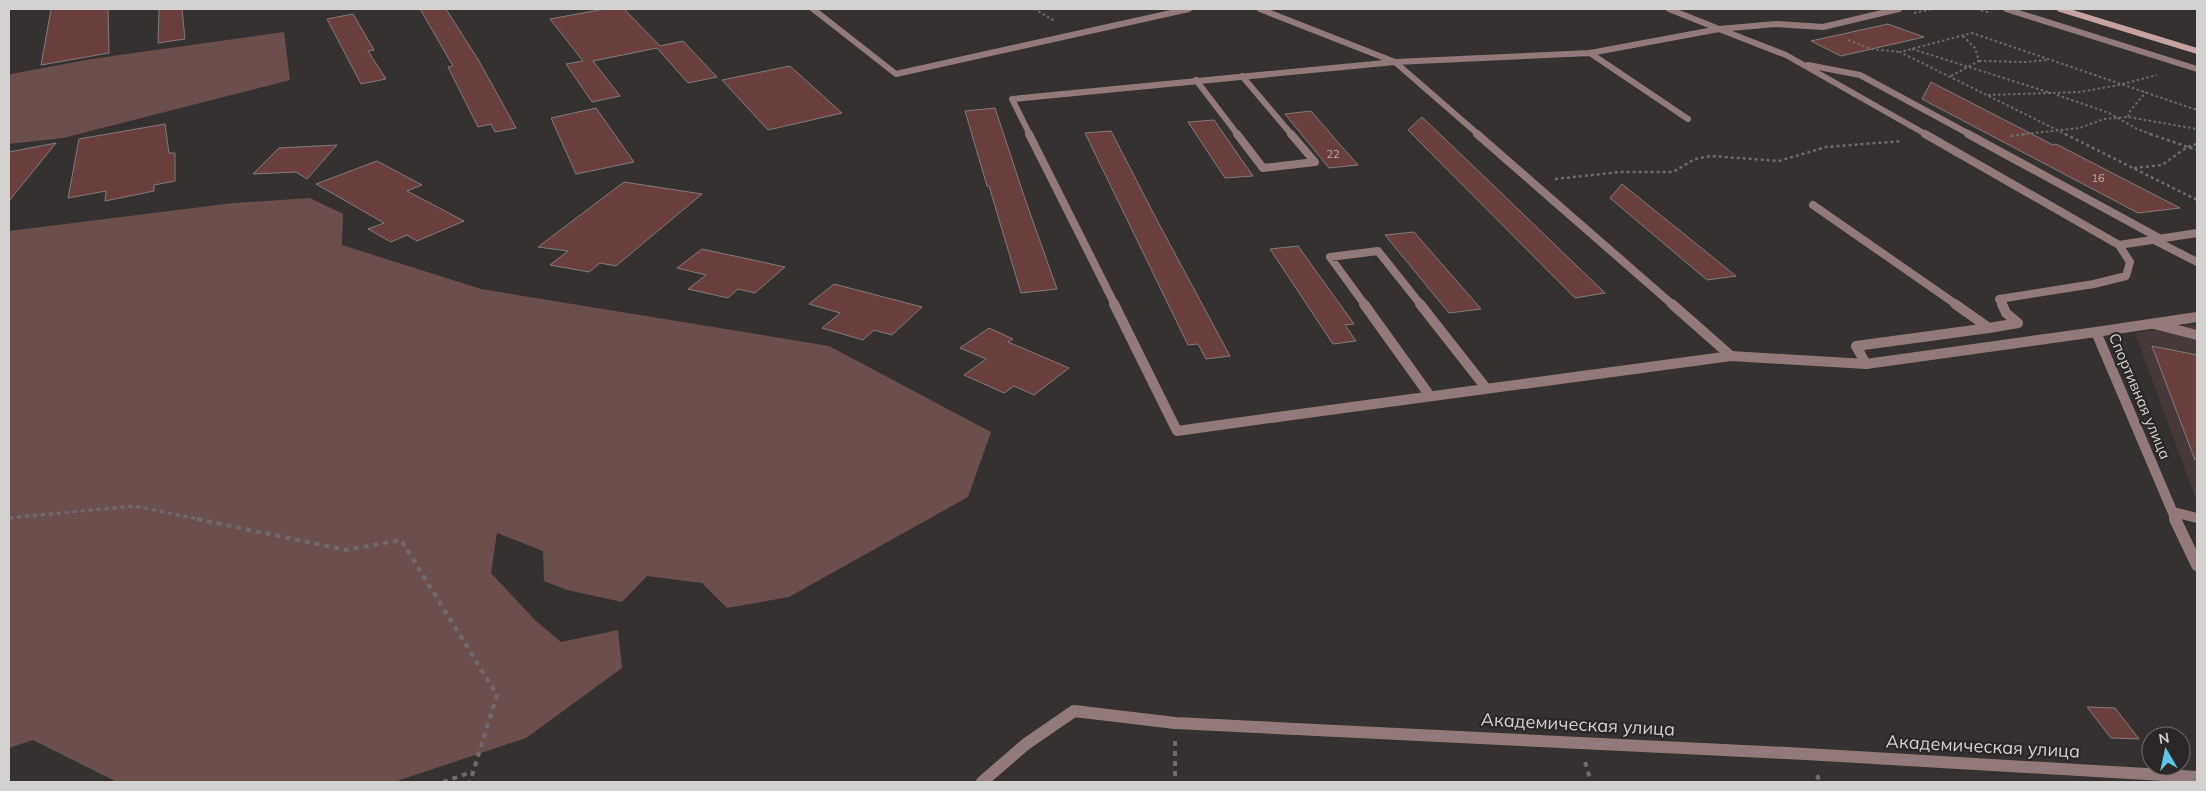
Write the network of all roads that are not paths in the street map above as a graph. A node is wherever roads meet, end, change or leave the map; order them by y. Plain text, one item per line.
1 (813, 9) edge
2 (1189, 9) edge
3 (1260, 9) edge
4 (1669, 9) edge
5 (1899, 9) edge
6 (2006, 9) edge
7 (2060, 9) edge
8 (1719, 29) junction
9 (2197, 51) edge
10 (1590, 53) junction
11 (1395, 62) junction
12 (1802, 64) junction
13 (2197, 69) edge
14 (1242, 76) junction
15 (1196, 80) junction
16 (1688, 119) dead end
17 (1814, 205) dead end
18 (2197, 233) edge
19 (2157, 239) junction
20 (2120, 245) junction
21 (2197, 262) edge
22 (2197, 317) edge
23 (2154, 324) junction
24 (1989, 328) junction
25 (2096, 332) junction
26 (2197, 335) edge
27 (1731, 356) junction
28 (1866, 364) junction
29 (1486, 388) junction
30 (1430, 396) junction
31 (2173, 512) junction
32 (2197, 518) edge
33 (2197, 565) edge
34 (2197, 778) edge
35 (982, 782) edge

1 - 2 street
3 - 11 street
4 - 8 street
5 - 8 street
6 - 13 street
7 - 9 street
8 - 10 street
8 - 12 street
10 - 11 street
10 - 16 street
11 - 14 street
11 - 27 street
12 - 19 street
12 - 20 street
14 - 15 street
14 - 15 street
15 - 30 street
17 - 24 street
18 - 19 street
19 - 20 street
19 - 21 street
20 - 24 street
22 - 23 street, Спортивная улица
23 - 25 street, Спортивная улица
23 - 26 street
24 - 28 street
25 - 28 street
25 - 31 street, Спортивная улица
27 - 28 street
27 - 29 street
29 - 30 street
29 - 30 street
31 - 32 street
31 - 33 street, Спортивная улица
34 - 35 street, Академическая улица

